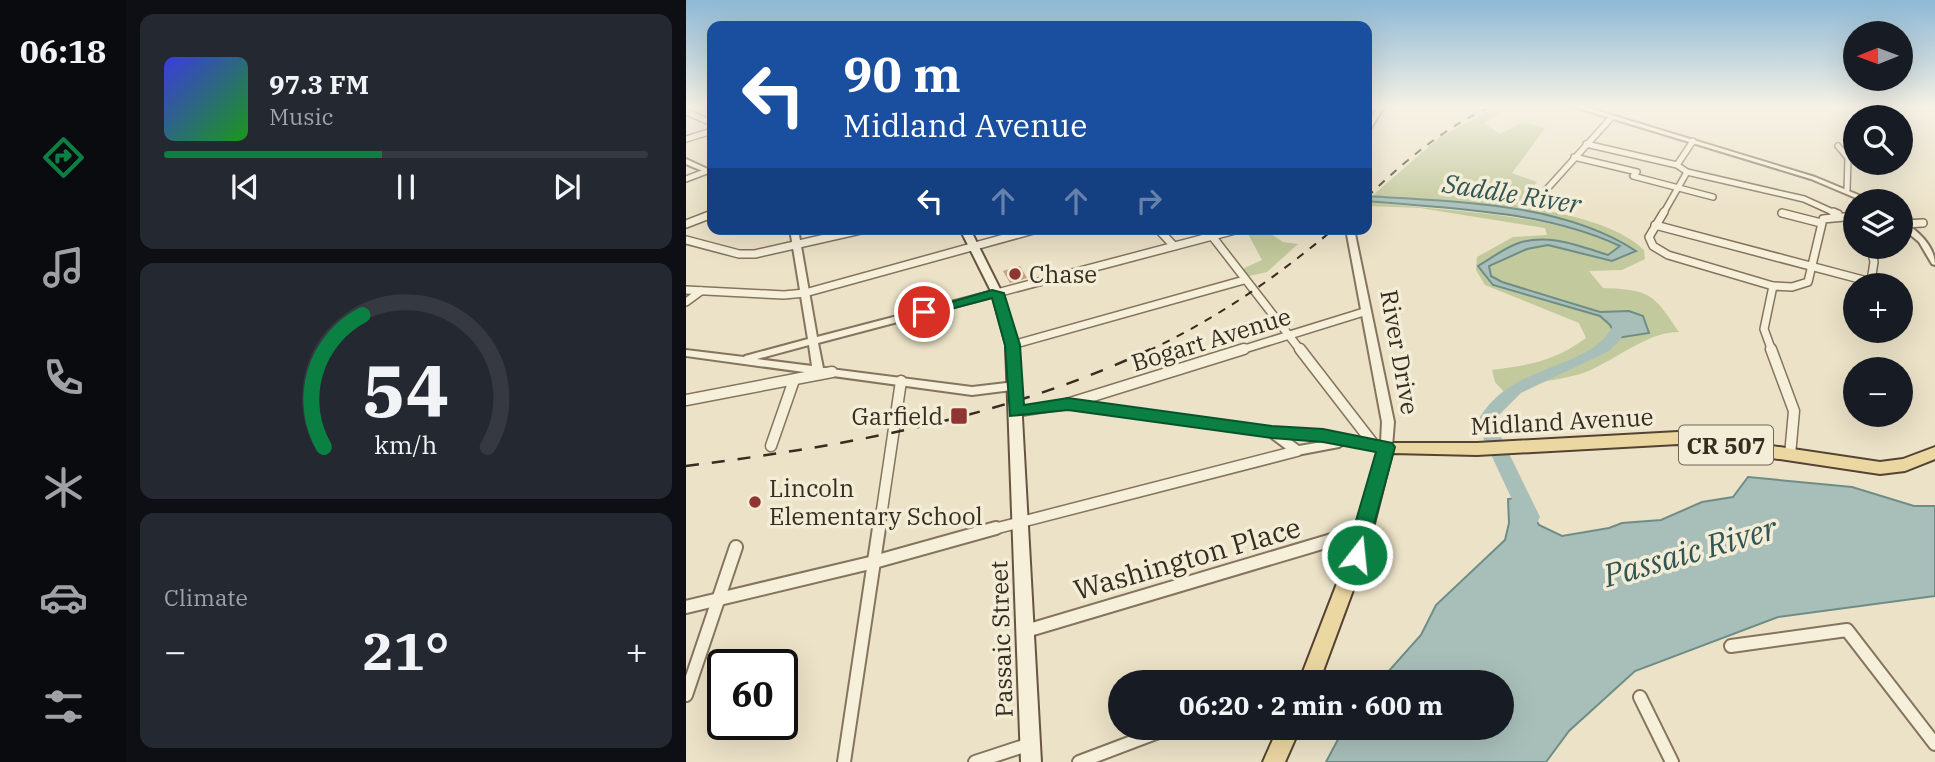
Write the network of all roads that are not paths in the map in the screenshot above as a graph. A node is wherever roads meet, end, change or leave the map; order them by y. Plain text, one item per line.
1 (1693, 142) edge
2 (1695, 143) edge
3 (1586, 144) joint
4 (1839, 146) dead end
5 (1574, 157) junction
6 (686, 161) edge
7 (1677, 165) junction
8 (707, 171) edge
9 (1687, 172) junction
10 (707, 173) edge
11 (686, 179) edge
12 (1677, 188) junction
13 (1844, 189) edge
14 (1847, 189) edge
15 (1713, 197) dead end
16 (1537, 200) dead end
17 (1782, 213) dead end
18 (1840, 215) junction
19 (1843, 215) edge
20 (707, 216) edge
21 (1821, 223) junction
22 (1923, 223) dead end
23 (686, 224) edge
24 (1913, 224) edge
25 (1655, 225) junction
26 (1913, 232) edge
27 (795, 235) edge
28 (841, 235) edge
29 (968, 235) edge
30 (1016, 235) edge
31 (1164, 235) edge
32 (1216, 235) edge
33 (1351, 235) edge
34 (1212, 236) junction
35 (686, 240) edge
36 (797, 246) junction
37 (1174, 246) junction
38 (974, 247) junction
39 (1873, 259) edge
40 (1935, 262) edge
41 (1811, 267) junction
42 (1244, 280) junction
43 (1773, 286) junction
44 (686, 290) edge
45 (701, 290) junction
46 (805, 293) junction
47 (997, 293) junction
48 (686, 302) edge
49 (1367, 311) junction
50 (1288, 336) junction
51 (813, 341) junction
52 (1013, 345) junction
53 (686, 353) edge
54 (744, 360) junction
55 (818, 370) junction
56 (834, 372) junction
57 (794, 380) junction
58 (901, 381) junction
59 (1015, 386) junction
60 (686, 400) edge
61 (1068, 404) junction
62 (1016, 412) junction
63 (1272, 432) junction
64 (1354, 443) junction
65 (771, 446) dead end
66 (1381, 447) junction
67 (1297, 451) junction
68 (1935, 453) edge
69 (1790, 455) junction
70 (1021, 521) junction
71 (1362, 536) junction
72 (736, 547) dead end
73 (874, 562) junction
74 (717, 599) junction
75 (686, 607) edge
76 (1026, 631) junction
77 (1731, 646) dead end
78 (1313, 670) edge
79 (686, 695) edge
80 (1640, 696) dead end
81 (1137, 740) edge
82 (1284, 740) edge
83 (1935, 744) edge
84 (1031, 753) edge
85 (844, 762) edge
86 (975, 762) edge
87 (1079, 762) edge
88 (1274, 762) edge
89 (1672, 762) edge

1 - 7 street
2 - 13 street
3 - 5 street
3 - 7 street
4 - 14 street
5 - 12 street
5 - 16 street
6 - 8 street
7 - 9 street
9 - 12 street
9 - 18 street
10 - 11 street
12 - 15 street
12 - 25 street
17 - 21 street
18 - 19 street
18 - 21 street
20 - 23 street
21 - 41 street
22 - 24 street
25 - 41 street
25 - 43 street
26 - 40 street
27 - 36 street
28 - 36 street
29 - 38 main road, Passaic Street
30 - 38 street
31 - 37 street
32 - 34 street
33 - 49 street, River Drive
34 - 37 street
34 - 42 street
35 - 36 street
36 - 46 street
37 - 47 street
38 - 46 street
38 - 47 main road, Passaic Street
39 - 41 street
41 - 43 street
42 - 50 street
42 - 52 street
43 - 69 street
44 - 45 street
45 - 46 street
45 - 48 street
46 - 51 street
47 - 51 street
47 - 52 main road, Passaic Street
49 - 50 street, Bogart Avenue
49 - 66 street, River Drive
50 - 61 street, Bogart Avenue
50 - 66 street
51 - 54 street
51 - 55 street
52 - 59 main road, Passaic Street
53 - 54 street
54 - 55 street
55 - 56 street
56 - 57 street
56 - 58 street
57 - 60 street
57 - 65 street
58 - 59 street
58 - 73 street
59 - 62 main road, Passaic Street
61 - 62 street, Midland Avenue
61 - 63 street, Midland Avenue
62 - 70 main road, Passaic Street
63 - 64 street, Midland Avenue
63 - 67 street, Midland Avenue
64 - 66 street, Midland Avenue
64 - 67 street
66 - 69 main road, Midland Avenue / CR 507
66 - 71 main road, River Drive
67 - 70 street
68 - 69 main road, Midland Avenue / CR 507
70 - 73 street
70 - 76 main road, Passaic Street
71 - 76 street, Washington Place
71 - 78 main road, River Drive
72 - 74 street
73 - 74 street
73 - 85 street
74 - 75 street
74 - 79 street
76 - 84 main road, Passaic Street
77 - 83 street
80 - 89 street
81 - 87 street
82 - 88 main road
84 - 86 street

